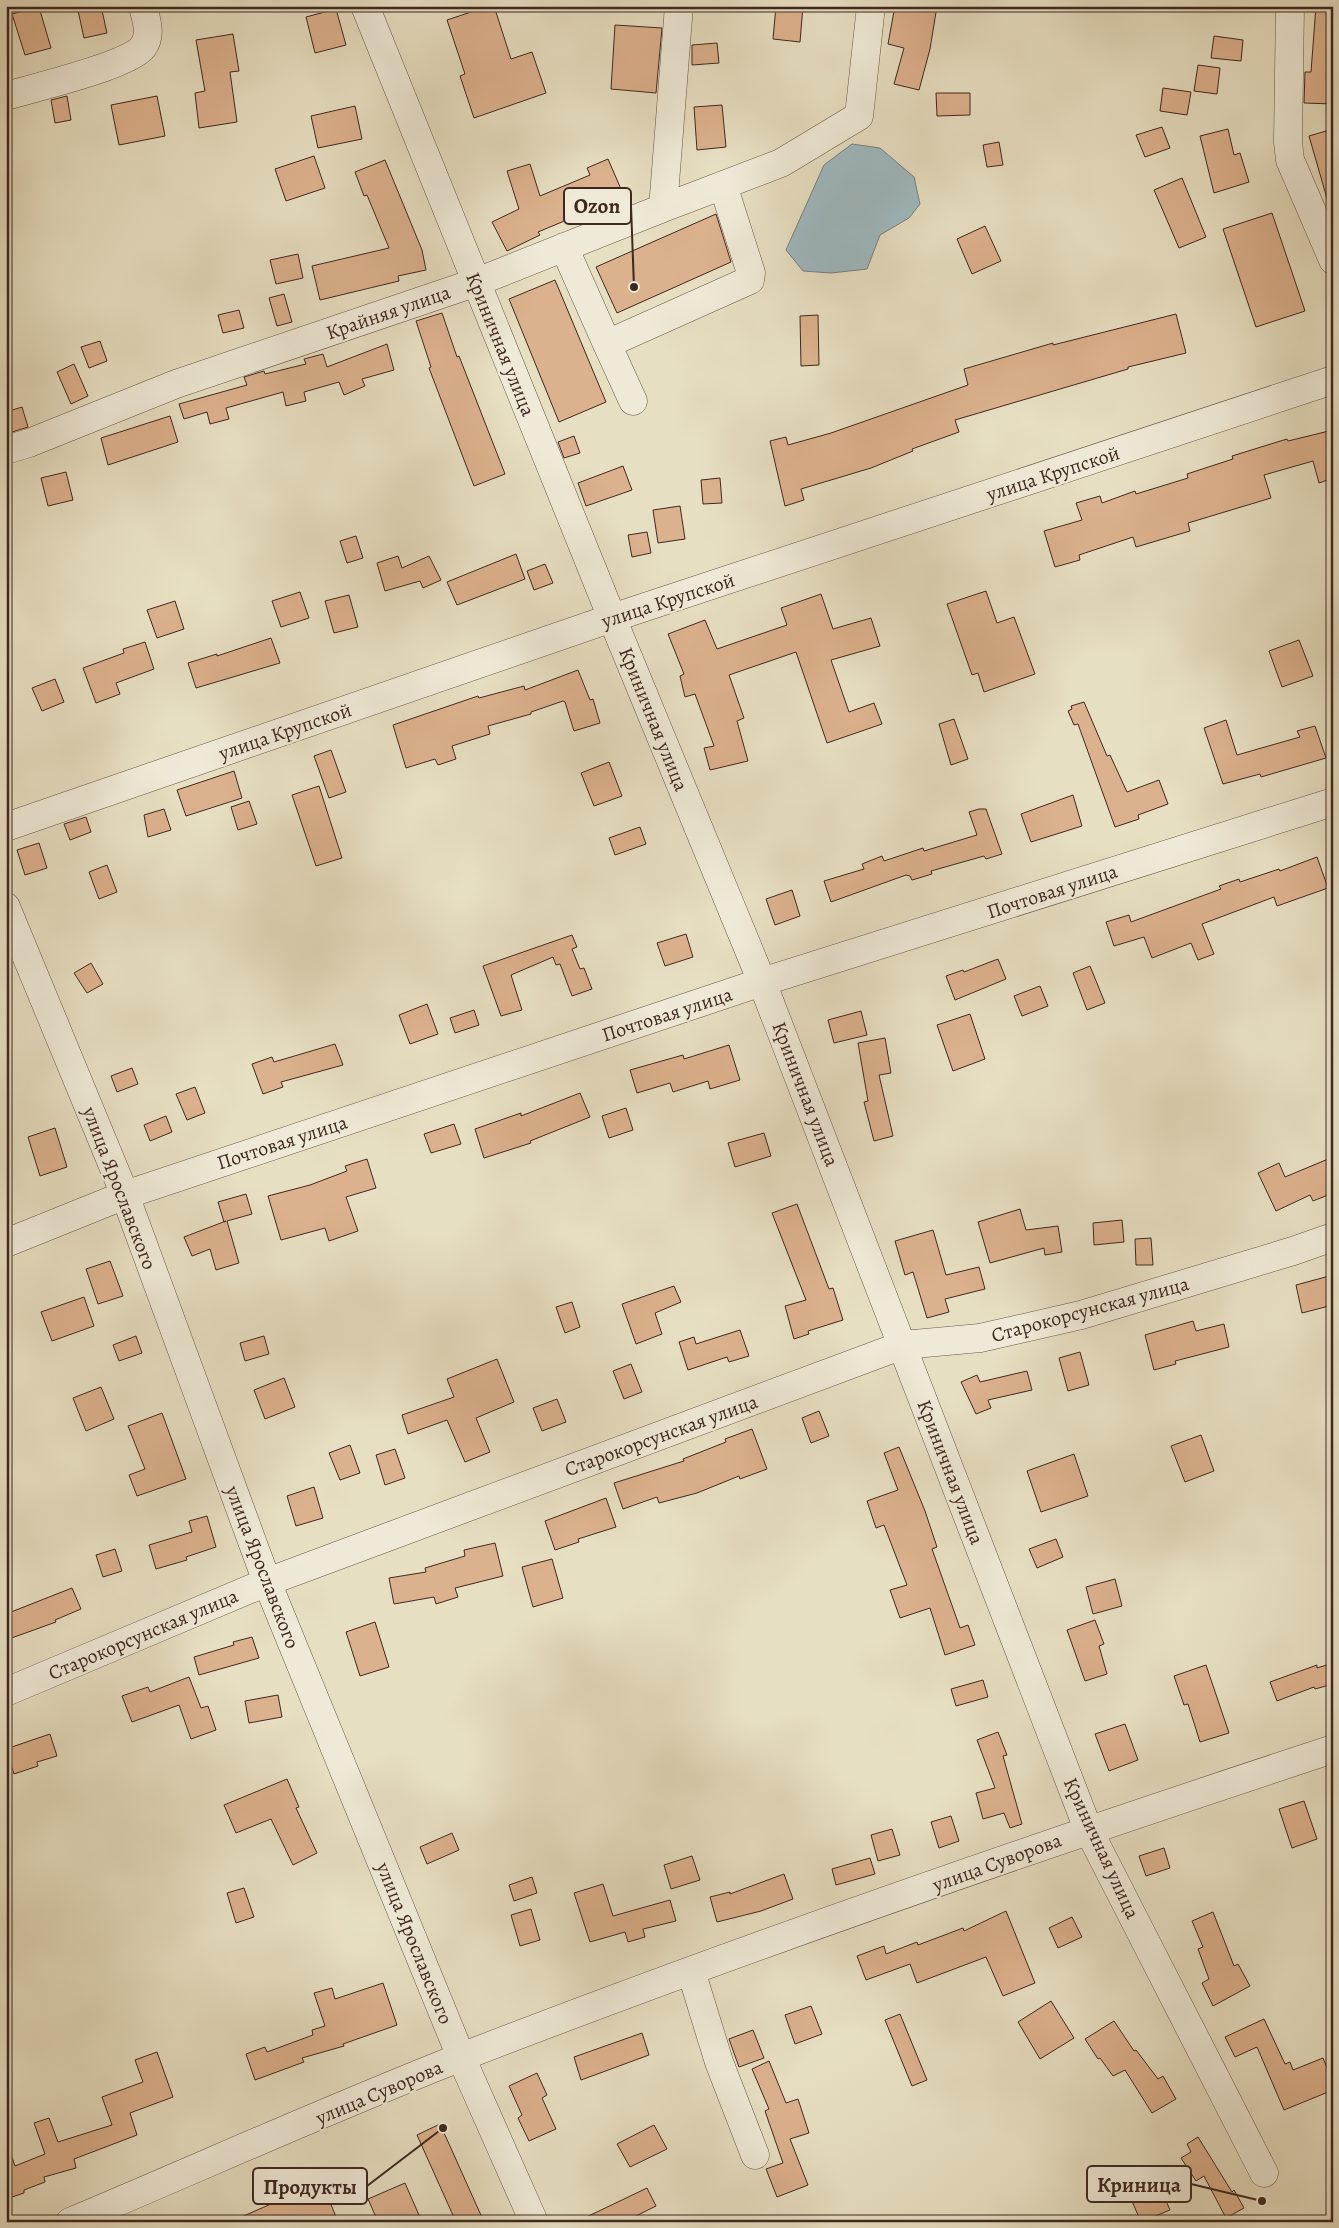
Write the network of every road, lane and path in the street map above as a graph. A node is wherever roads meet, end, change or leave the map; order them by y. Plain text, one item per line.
1 (143, 6) edge
2 (365, 6) edge
3 (679, 6) edge
4 (871, 6) edge
5 (1290, 6) edge
6 (6, 96) edge
7 (723, 185) junction
8 (663, 208) junction
9 (564, 247) junction
10 (1333, 260) edge
11 (477, 282) junction
12 (607, 344) junction
13 (1333, 380) edge
14 (633, 401) dead end
15 (6, 450) edge
16 (612, 618) junction
17 (1333, 802) edge
18 (6, 827) edge
19 (6, 907) edge
20 (762, 982) junction
21 (125, 1195) junction
22 (1333, 1237) edge
23 (6, 1243) edge
24 (902, 1345) junction
25 (267, 1582) junction
26 (6, 1692) edge
27 (1333, 1749) edge
28 (1088, 1829) junction
29 (691, 1971) junction
30 (462, 2057) junction
31 (755, 2155) dead end
32 (1264, 2173) dead end
33 (70, 2222) edge
34 (534, 2222) edge

1 - 6 street
2 - 11 street, Криничная улица
3 - 8 street
4 - 7 street, Крайняя улица
5 - 10 street
7 - 8 street, Крайняя улица
7 - 12 street
8 - 9 street, Крайняя улица
9 - 11 street, Крайняя улица
9 - 12 street
11 - 15 street, Крайняя улица
11 - 16 street, Криничная улица
12 - 14 street
13 - 16 street, улица Крупской
16 - 18 street, улица Крупской
16 - 20 street, Криничная улица
17 - 20 street, Почтовая улица
19 - 21 street, улица Ярославского
20 - 21 street, Почтовая улица
20 - 24 street, Криничная улица
21 - 23 street, Почтовая улица
21 - 25 street, улица Ярославского
22 - 24 street, Старокорсунская улица
24 - 25 street, Старокорсунская улица
24 - 28 street, Криничная улица
25 - 26 street, Старокорсунская улица
25 - 30 street, улица Ярославского
27 - 28 street, улица Суворова
28 - 29 street, улица Суворова
28 - 32 street, Криничная улица
29 - 30 street, улица Суворова
29 - 31 street
30 - 33 street, улица Суворова
30 - 34 street, улица Ярославского

